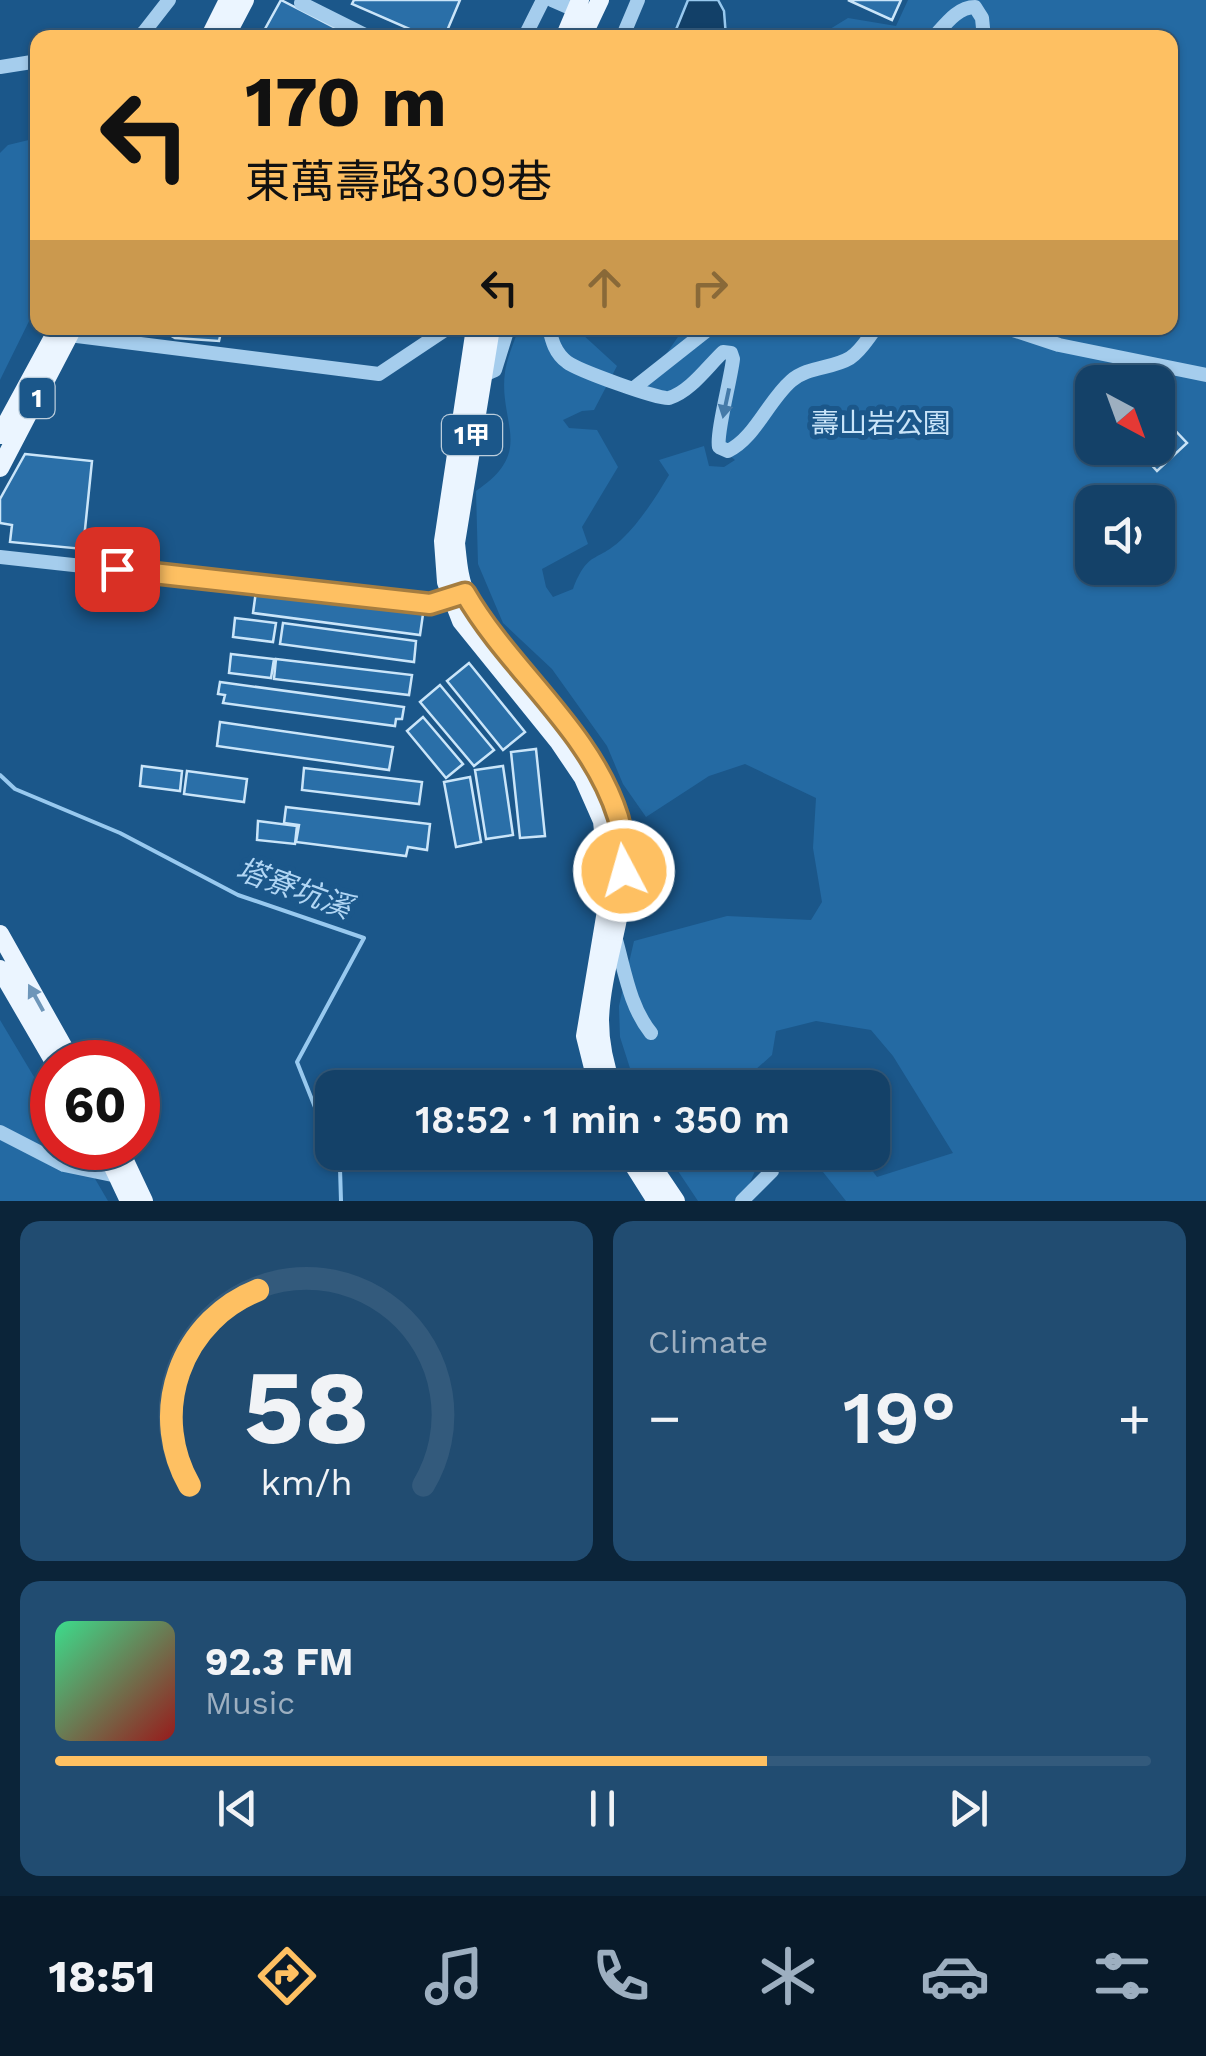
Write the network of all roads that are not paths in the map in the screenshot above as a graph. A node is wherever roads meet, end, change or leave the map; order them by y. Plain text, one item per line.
1 (169, 0) edge
2 (228, 0) edge
3 (245, 0) edge
4 (543, 0) edge
5 (552, 0) edge
6 (600, 0) edge
7 (638, 0) edge
8 (301, 3) dead end
9 (577, 5) edge
10 (146, 30) edge
11 (213, 30) edge
12 (229, 30) edge
13 (355, 30) edge
14 (528, 30) edge
15 (567, 30) edge
16 (586, 30) edge
17 (625, 30) edge
18 (941, 30) edge
19 (983, 30) edge
20 (30, 61) edge
21 (0, 67) edge
22 (64, 335) edge
23 (65, 335) edge
24 (102, 335) edge
25 (437, 335) edge
26 (475, 335) edge
27 (489, 335) edge
28 (506, 335) edge
29 (551, 335) edge
30 (701, 335) edge
31 (871, 335) edge
32 (1028, 335) edge
33 (1206, 375) edge
34 (476, 377) junction
35 (634, 388) junction
36 (0, 435) edge
37 (0, 468) edge
38 (0, 557) edge
39 (458, 594) junction
40 (0, 934) edge
41 (609, 940) junction
42 (0, 969) edge
43 (651, 1033) dead end
44 (41, 1040) edge
45 (60, 1040) edge
46 (594, 1070) edge
47 (608, 1070) edge
48 (0, 1132) edge
49 (114, 1170) edge
50 (129, 1170) edge
51 (636, 1170) edge
52 (655, 1170) edge
53 (772, 1171) dead end
54 (117, 1176) junction
55 (128, 1201) edge
56 (144, 1201) edge
57 (656, 1201) edge
58 (676, 1201) edge
59 (742, 1201) edge

1 - 10 street
2 - 11 main road
3 - 12 main road
4 - 14 street
5 - 9 street
6 - 16 main road
7 - 17 street
8 - 13 street
9 - 15 main road
18 - 19 street
20 - 21 street
22 - 36 main road, 1
23 - 37 main road, 1
24 - 25 street
26 - 34 main road, 1甲
27 - 34 main road, 1甲
28 - 34 street
29 - 35 street
30 - 35 street
35 -> 31 street
32 - 33 street
34 - 39 main road, 1甲
38 - 39 street
39 - 41 main road, 1甲
45 -> 40 main road
41 - 43 street
41 - 46 main road, 1甲
41 - 47 main road, 1甲
42 - 44 main road
48 - 54 street
49 - 54 main road
50 - 56 main road
51 - 57 main road
52 - 58 main road
53 - 59 street
54 - 55 main road

